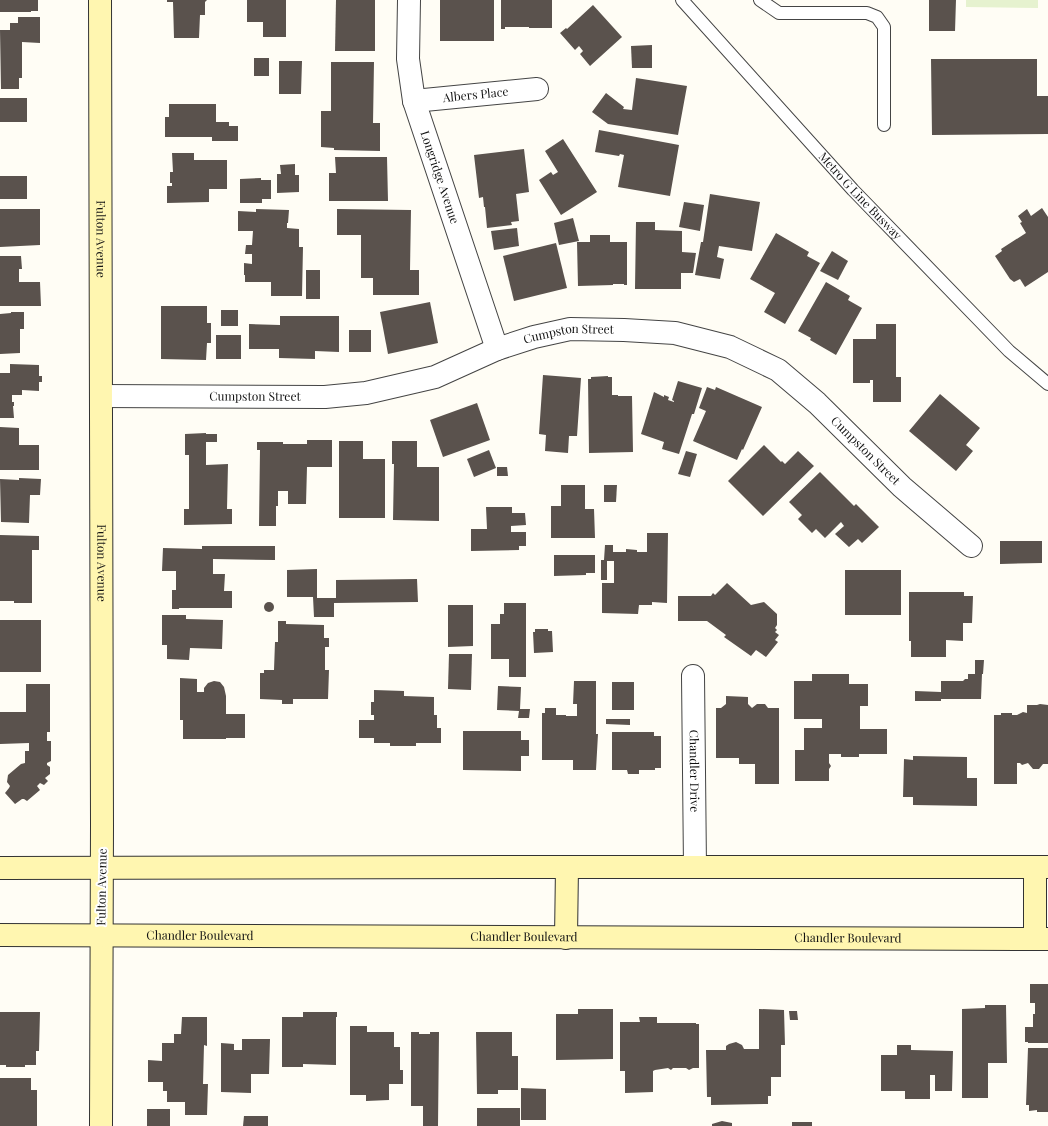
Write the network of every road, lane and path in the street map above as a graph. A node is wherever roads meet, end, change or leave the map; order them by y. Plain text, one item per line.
1 (100, 0) edge
2 (408, 0) edge
3 (682, 0) edge
4 (760, 0) edge
5 (537, 89) dead end
6 (414, 101) junction
7 (884, 125) dead end
8 (497, 349) junction
9 (1048, 384) edge
10 (101, 396) junction
11 (971, 546) dead end
12 (694, 676) dead end
13 (567, 866) junction
14 (695, 866) junction
15 (1042, 867) edge
16 (0, 868) edge
17 (102, 868) junction
18 (0, 935) edge
19 (101, 935) junction
20 (566, 938) junction
21 (1042, 939) edge
22 (101, 1126) edge

1 - 10 street, Fulton Avenue
2 - 6 street, Longridge Avenue
3 - 9 lane, Metro G Line Busway
4 - 7 lane
5 - 6 street, Albers Place
6 - 8 street, Longridge Avenue
8 - 10 street, Cumpston Street
8 - 11 street, Cumpston Street
10 - 17 street, Fulton Avenue
12 - 14 street, Chandler Drive
13 - 14 street
13 - 17 street
13 - 20 street
14 - 15 street
15 - 21 street
16 - 17 street
17 - 19 street, Fulton Avenue
18 - 19 street, Chandler Boulevard
19 - 20 street, Chandler Boulevard
19 - 22 street, Fulton Avenue
20 - 21 street, Chandler Boulevard

